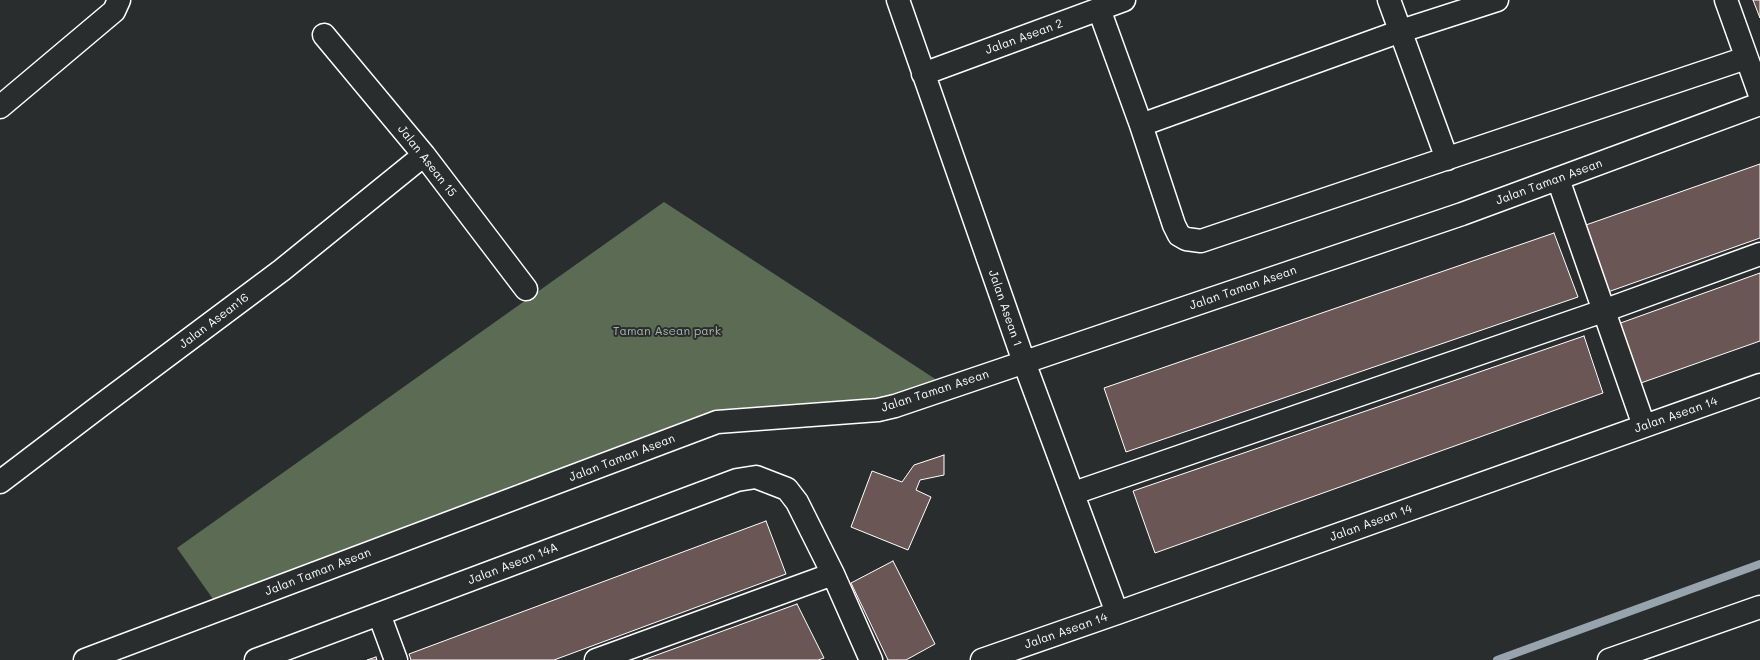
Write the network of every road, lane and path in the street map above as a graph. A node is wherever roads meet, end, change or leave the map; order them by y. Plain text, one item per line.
1 (119, 0) edge
2 (898, 0) edge
3 (1124, 0) edge
4 (1389, 0) edge
5 (1497, 0) edge
6 (1726, 0) edge
7 (1099, 9) junction
8 (1401, 31) junction
9 (324, 35) dead end
10 (1746, 58) junction
11 (923, 74) junction
12 (1760, 95) edge
13 (1760, 104) edge
14 (0, 108) edge
15 (1141, 125) junction
16 (424, 155) junction
17 (1447, 159) junction
18 (1558, 179) junction
19 (1760, 254) edge
20 (526, 289) dead end
21 (1603, 311) junction
22 (1024, 362) junction
23 (1760, 385) edge
24 (1644, 426) junction
25 (0, 482) edge
26 (1074, 493) junction
27 (833, 574) junction
28 (1760, 607) edge
29 (1117, 613) junction
30 (379, 614) junction
31 (85, 660) edge
32 (256, 660) edge
33 (396, 660) edge
34 (596, 660) edge
35 (872, 660) edge
36 (982, 660) edge
37 (1609, 660) edge

1 - 14 street
2 - 11 street, Jalan Asean 1
3 - 7 street, Jalan Asean 2
4 - 8 street
5 - 8 street
6 - 10 street
7 - 11 street, Jalan Asean 2
7 - 15 street
8 - 15 street
8 - 17 street
9 - 16 street, Jalan Asean 15
10 - 12 street
10 - 17 street
11 - 22 street, Jalan Asean 1
13 - 18 street, Jalan Taman Asean
15 - 17 street
16 - 20 street, Jalan Asean 15
16 - 25 street, Jalan Asean16
18 - 21 street
18 - 22 street, Jalan Taman Asean
19 - 21 street
21 - 24 street
21 - 26 street
22 - 26 street, Jalan Asean 1
22 - 31 street, Jalan Taman Asean
23 - 24 street, Jalan Asean 14
24 - 29 street, Jalan Asean 14
26 - 29 street, Jalan Asean 1
27 - 30 street, Jalan Asean 14A
27 - 34 street
27 - 35 street, Jalan Asean 14A
28 - 37 street
29 - 36 street, Jalan Asean 14
30 - 32 street, Jalan Asean 14A
30 - 33 street

